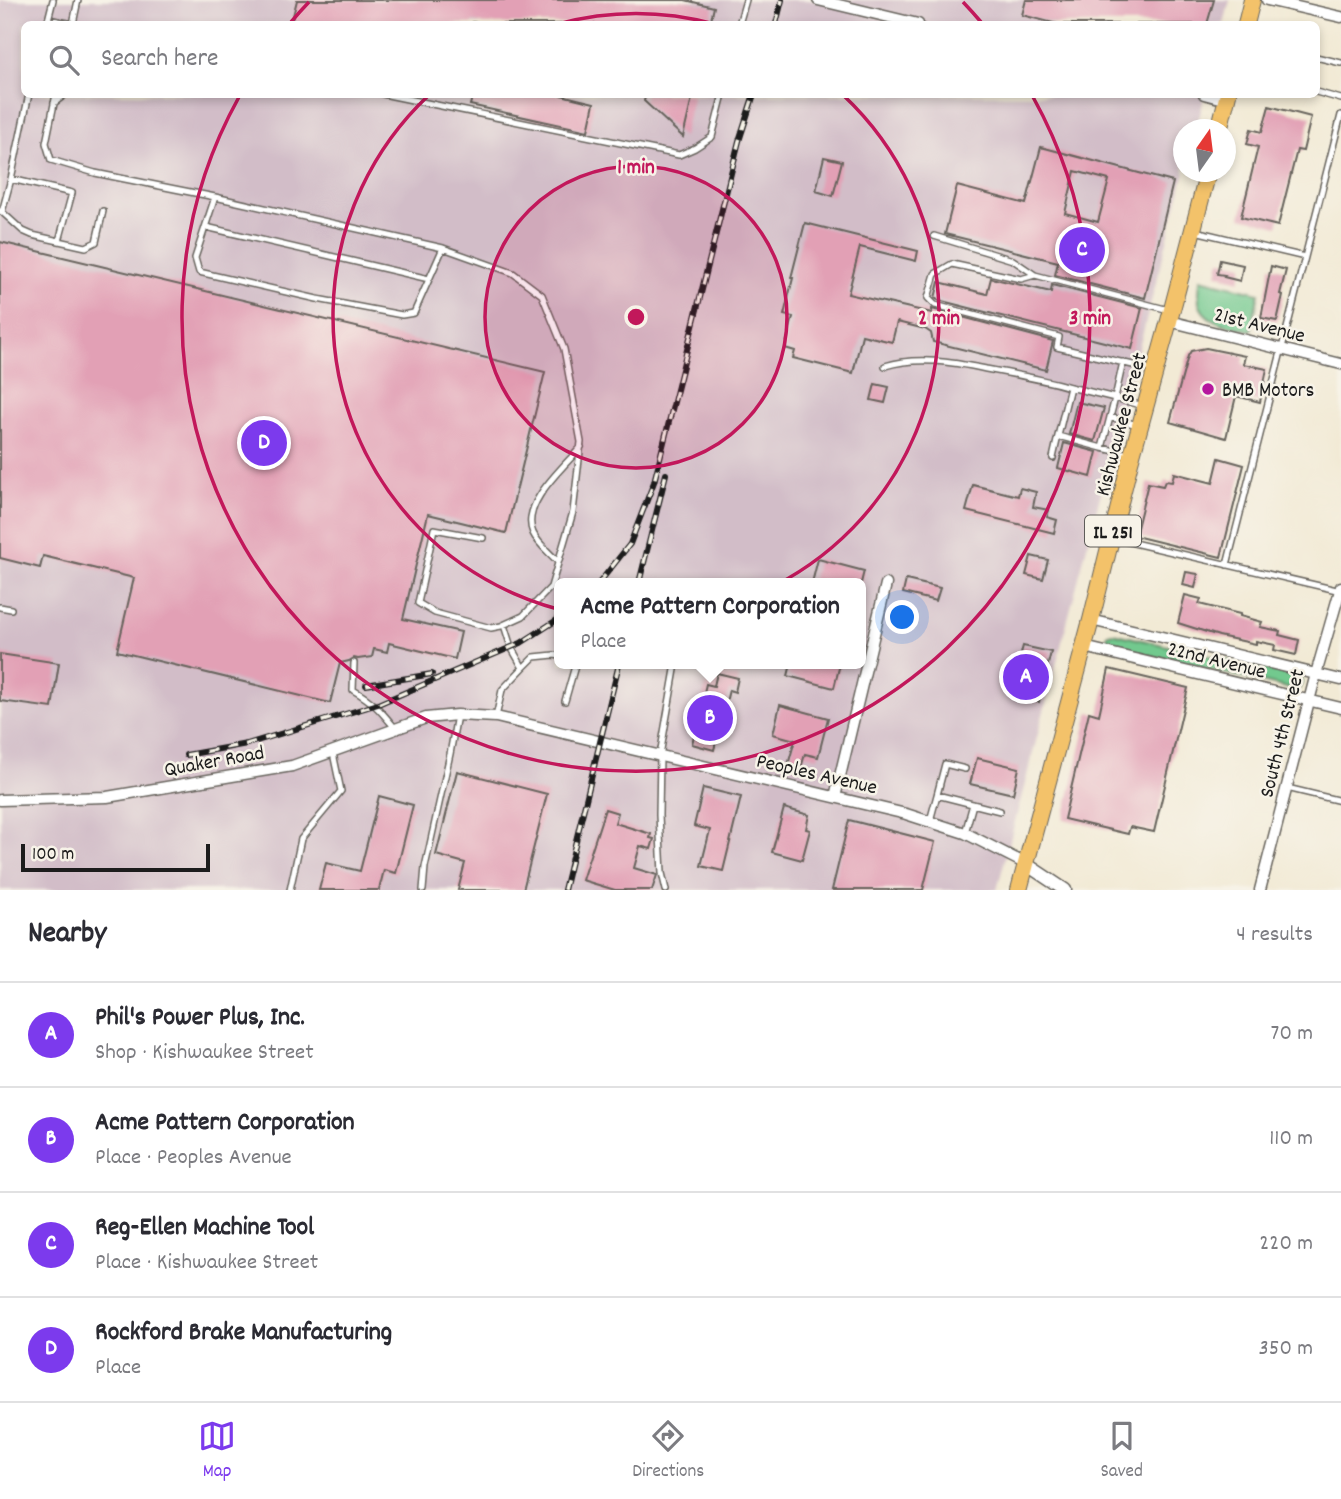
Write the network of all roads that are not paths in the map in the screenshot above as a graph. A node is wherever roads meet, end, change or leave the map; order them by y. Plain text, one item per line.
1 (53, 0) edge
2 (78, 0) edge
3 (746, 0) edge
4 (818, 0) edge
5 (1252, 0) edge
6 (1267, 0) edge
7 (1341, 17) edge
8 (47, 21) edge
9 (74, 21) edge
10 (740, 21) edge
11 (906, 21) edge
12 (1247, 21) edge
13 (1320, 58) edge
14 (1341, 64) edge
15 (1320, 93) edge
16 (28, 98) edge
17 (53, 98) edge
18 (61, 98) edge
19 (402, 98) edge
20 (722, 98) edge
21 (1227, 98) edge
22 (1341, 99) edge
23 (54, 103) junction
24 (1341, 115) edge
25 (1222, 119) edge
26 (11, 179) junction
27 (1205, 182) edge
28 (215, 197) junction
29 (103, 211) dead end
30 (1, 212) edge
31 (206, 227) junction
32 (1193, 230) junction
33 (934, 236) dead end
34 (59, 241) junction
35 (443, 248) junction
36 (1305, 257) junction
37 (1035, 275) junction
38 (429, 279) junction
39 (1171, 316) junction
40 (1281, 349) junction
41 (1123, 362) junction
42 (1341, 364) edge
43 (884, 366) dead end
44 (1156, 370) junction
45 (1070, 387) junction
46 (1115, 398) junction
47 (1146, 407) junction
48 (1063, 417) junction
49 (1110, 417) junction
50 (1073, 419) dead end
51 (1140, 425) junction
52 (1099, 426) dead end
53 (1107, 428) junction
54 (1058, 436) junction
55 (581, 447) junction
56 (1102, 448) junction
57 (1132, 455) junction
58 (1053, 458) dead end
59 (483, 538) dead end
60 (1111, 538) junction
61 (558, 562) junction
62 (1227, 565) junction
63 (886, 584) dead end
64 (1341, 589) edge
65 (0, 607) edge
66 (11, 609) dead end
67 (1091, 620) junction
68 (504, 625) junction
69 (1084, 647) junction
70 (554, 655) edge
71 (354, 663) dead end
72 (523, 667) junction
73 (866, 668) edge
74 (574, 669) edge
75 (675, 669) edge
76 (866, 669) edge
77 (1316, 674) junction
78 (1341, 680) edge
79 (565, 701) dead end
80 (1309, 701) junction
81 (1341, 708) edge
82 (457, 715) junction
83 (496, 717) junction
84 (426, 718) joint
85 (395, 729) junction
86 (332, 751) junction
87 (660, 755) junction
88 (965, 769) dead end
89 (1287, 788) junction
90 (937, 795) junction
91 (835, 797) junction
92 (0, 800) edge
93 (1341, 801) edge
94 (973, 804) junction
95 (1000, 811) dead end
96 (930, 821) junction
97 (965, 833) junction
98 (1026, 864) junction
99 (290, 890) edge
100 (423, 890) edge
101 (666, 890) edge
102 (1020, 890) edge
103 (1065, 890) edge
104 (1260, 890) edge

1 - 8 lane
2 - 9 lane
3 - 10 lane
4 - 11 street
5 - 12 main road
6 - 7 street
13 - 14 lane
15 - 22 lane
16 - 26 lane
17 - 23 lane
18 - 23 lane
19 - 20 lane
21 - 25 main road
23 - 28 lane
24 - 36 lane
26 - 30 lane
26 - 34 lane
27 - 32 main road, Kishwaukee Street / IL 251
28 - 31 lane
28 - 35 lane
29 - 34 lane
30 - 34 lane
31 - 38 lane
31 - 38 lane
32 - 36 lane
32 - 39 main road, Kishwaukee Street / IL 251
33 - 37 lane
35 - 38 lane
35 - 55 lane
36 - 40 lane
37 - 39 lane
37 - 41 lane
39 - 40 street, 21st Avenue
39 - 44 main road, Kishwaukee Street / IL 251
40 - 42 street, 21st Avenue
40 - 62 lane
41 - 44 lane
41 - 46 lane
43 - 45 lane
44 - 47 main road, Kishwaukee Street / IL 251
45 - 46 lane
45 - 48 lane
46 - 47 lane
46 - 49 lane
47 - 51 main road, Kishwaukee Street / IL 251
48 - 50 lane
48 - 54 lane
49 - 51 lane
49 - 53 lane
51 - 57 main road, Kishwaukee Street / IL 251
52 - 53 lane
53 - 56 lane
54 - 56 lane
54 - 58 lane
55 - 61 lane
55 - 61 lane
56 - 57 lane
57 - 60 main road, Kishwaukee Street / IL 251
59 - 68 lane
60 - 62 lane
60 - 67 main road, Kishwaukee Street / IL 251
61 - 68 lane
62 - 64 lane
63 - 73 street
64 - 77 street, South 4th Street
65 - 66 lane
67 - 69 main road, Kishwaukee Street / IL 251
67 - 77 street, 22nd Avenue
68 - 72 lane
69 - 80 street, 22nd Avenue
69 - 98 main road, Kishwaukee Street / IL 251
70 - 72 lane
71 - 85 lane
72 - 83 lane
74 - 79 lane
75 - 87 lane
76 - 91 street
77 - 78 street, 22nd Avenue
77 - 80 street, South 4th Street
80 - 81 street, 22nd Avenue
80 - 89 street, South 4th Street
82 - 83 street, Peoples Avenue
82 - 84 street, Peoples Avenue
82 - 100 lane
83 - 87 street, Peoples Avenue
84 - 85 street, Quaker Road
85 - 86 street, Quaker Road
86 - 92 street, Quaker Road
86 - 99 lane
87 - 91 street, Peoples Avenue
87 - 101 lane
88 - 90 lane
89 - 93 lane
89 - 104 street, South 4th Street
90 - 94 lane
90 - 96 lane
91 - 96 street, Peoples Avenue
94 - 95 lane
94 - 97 lane
96 - 97 street, Peoples Avenue
97 - 98 street, Peoples Avenue
98 - 102 main road, Kishwaukee Street / IL 251
98 - 103 street

